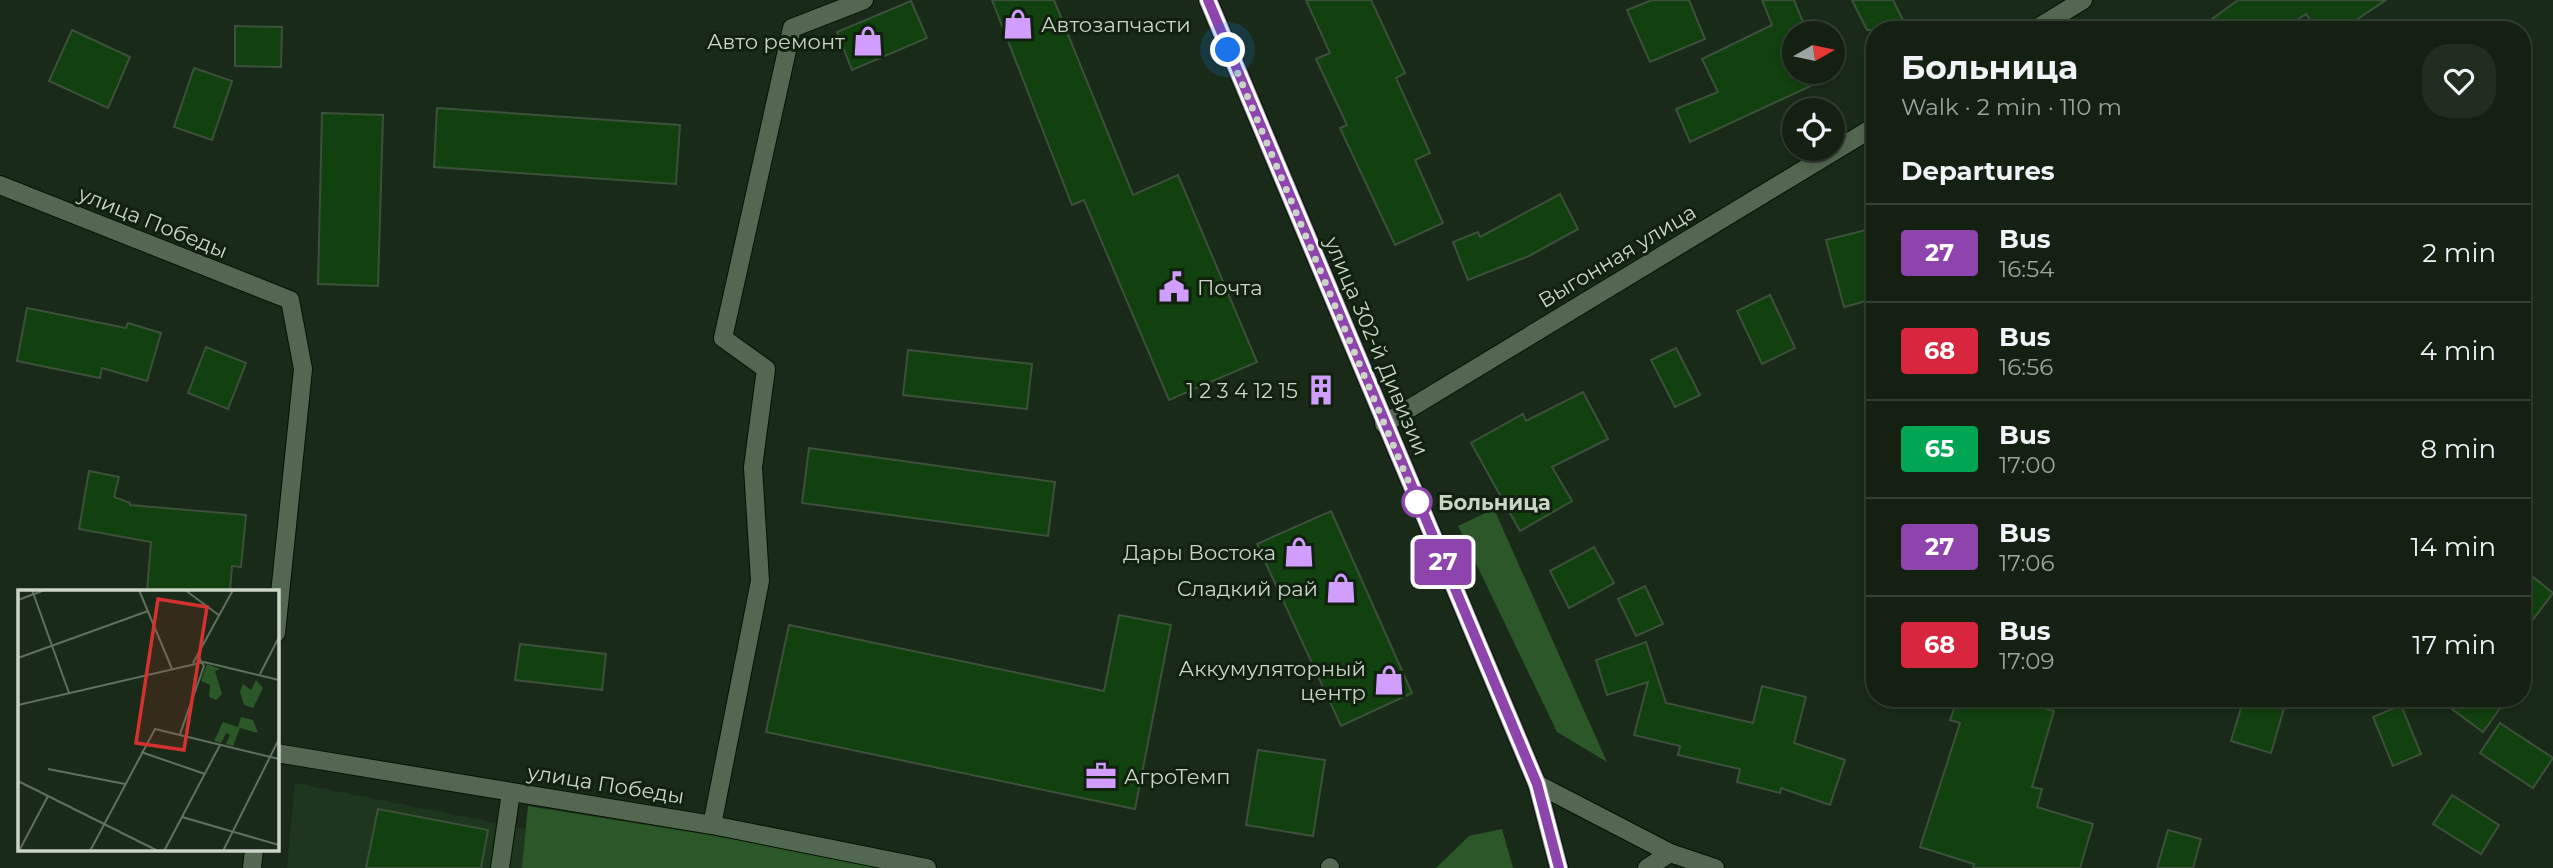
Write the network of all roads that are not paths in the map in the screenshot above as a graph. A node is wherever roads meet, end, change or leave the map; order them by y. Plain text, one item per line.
1 (864, 0) edge
2 (1208, 0) edge
3 (2083, 0) edge
4 (2049, 21) edge
5 (1866, 132) edge
6 (0, 186) edge
7 (1384, 424) junction
8 (278, 613) edge
9 (278, 753) edge
10 (1537, 784) junction
11 (511, 792) junction
12 (712, 825) junction
13 (254, 850) edge
14 (1670, 853) junction
15 (252, 868) edge
16 (500, 868) edge
17 (927, 868) edge
18 (1559, 868) edge
19 (1647, 868) edge
20 (1714, 868) edge

1 - 12 street
2 - 7 main road, улица 302-й Дивизии
3 - 4 street
5 - 7 street, Выгонная улица
6 - 8 street, улица Победы
7 - 10 main road, улица 302-й Дивизии
9 - 11 street, улица Победы
10 - 14 street
10 - 18 main road, улица 302-й Дивизии
11 - 12 street, улица Победы
11 - 16 street
12 - 17 street, улица Победы
13 - 15 street
14 - 19 street
14 - 20 street

